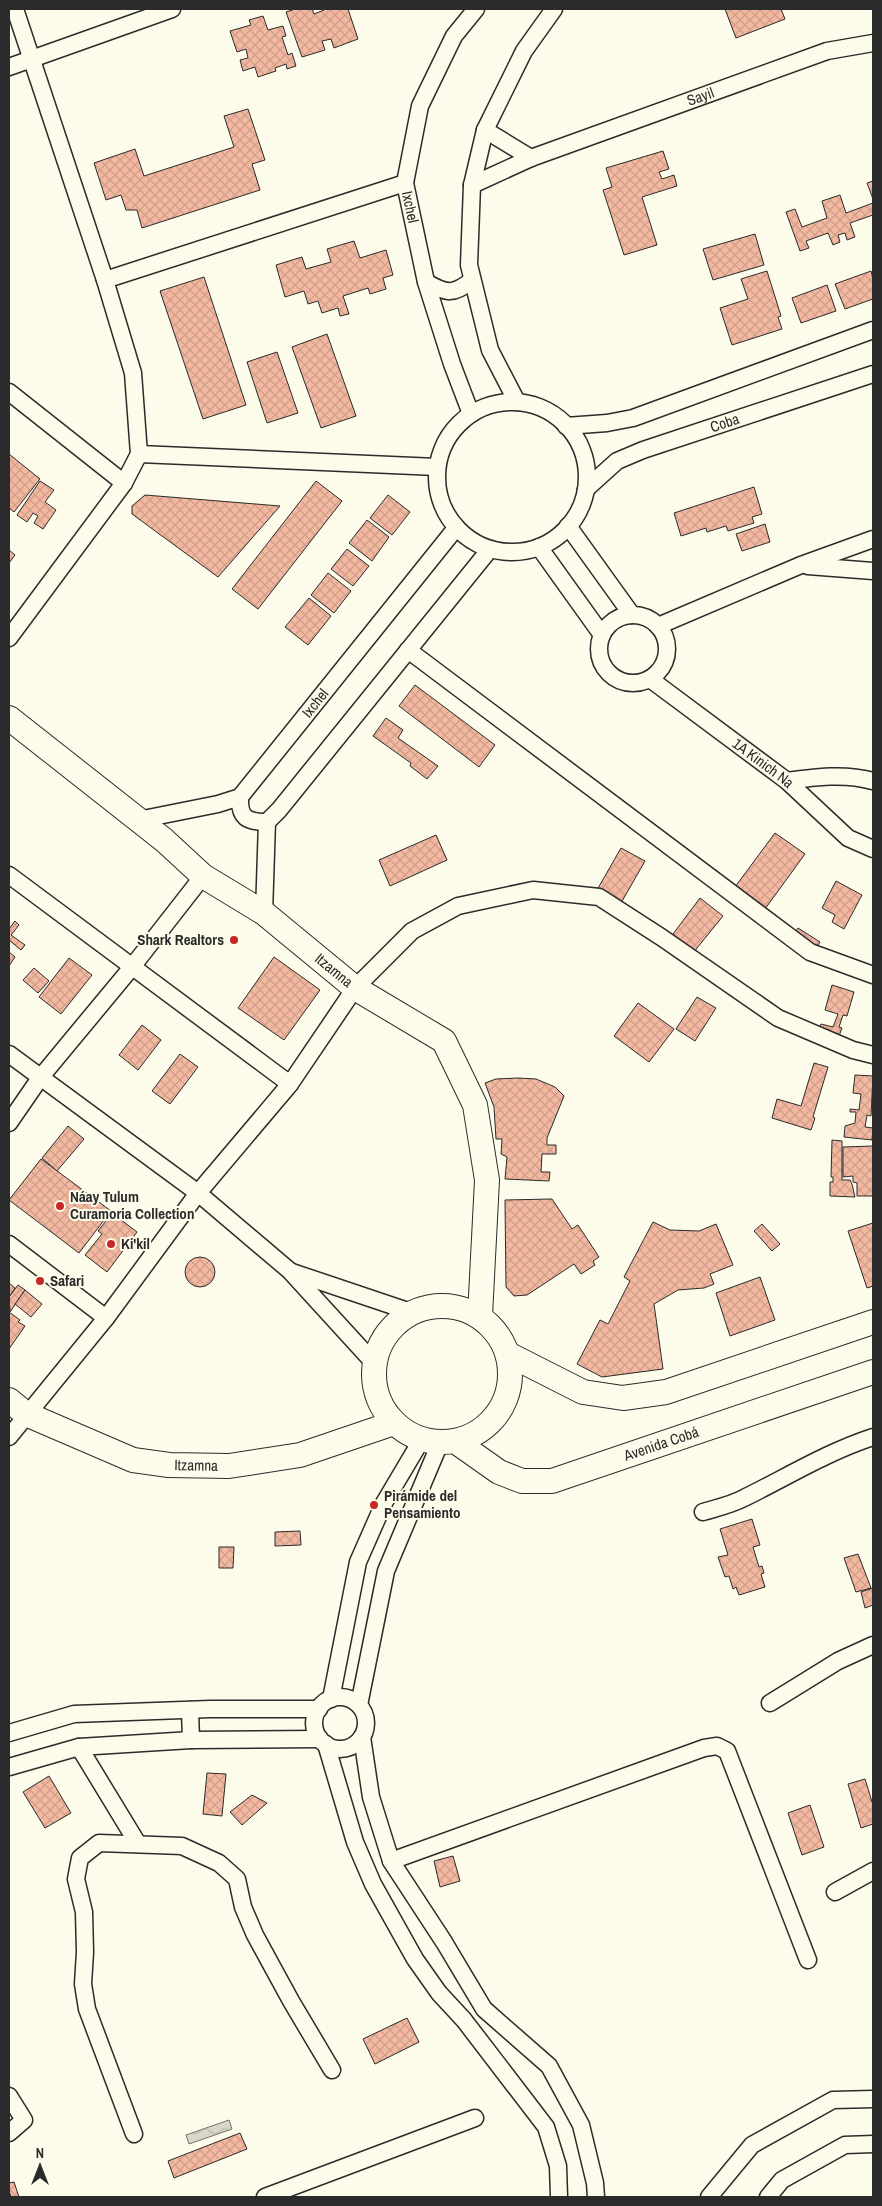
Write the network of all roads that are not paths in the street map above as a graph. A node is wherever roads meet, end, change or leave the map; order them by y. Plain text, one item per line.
1 (15, 9) edge
2 (172, 9) edge
3 (476, 9) edge
4 (554, 9) edge
5 (873, 43) edge
6 (32, 59) junction
7 (9, 67) edge
8 (485, 130) junction
9 (531, 158) junction
10 (404, 182) junction
11 (472, 185) junction
12 (105, 280) junction
13 (472, 280) junction
14 (426, 282) junction
15 (873, 330) edge
16 (873, 374) edge
17 (9, 392) edge
18 (517, 402) junction
19 (471, 414) junction
20 (566, 426) junction
21 (139, 454) junction
22 (437, 467) junction
23 (124, 484) junction
24 (586, 489) junction
25 (568, 526) junction
26 (456, 528) junction
27 (873, 539) edge
28 (539, 547) junction
29 (490, 548) junction
30 (801, 565) junction
31 (873, 571) edge
32 (632, 615) junction
33 (658, 626) junction
34 (602, 636) junction
35 (9, 638) edge
36 (408, 650) junction
37 (650, 679) junction
38 (9, 718) edge
39 (787, 781) junction
40 (873, 781) edge
41 (240, 797) junction
42 (138, 820) junction
43 (267, 822) junction
44 (873, 849) edge
45 (9, 875) edge
46 (203, 876) junction
47 (264, 913) junction
48 (132, 967) junction
49 (873, 974) edge
50 (355, 988) junction
51 (9, 1054) edge
52 (873, 1055) edge
53 (40, 1078) junction
54 (290, 1084) junction
55 (9, 1123) edge
56 (198, 1193) junction
57 (9, 1244) edge
58 (290, 1271) junction
59 (411, 1312) junction
60 (480, 1316) junction
61 (106, 1318) junction
62 (873, 1322) edge
63 (508, 1354) junction
64 (374, 1364) junction
65 (873, 1372) edge
66 (18, 1407) edge
67 (394, 1423) junction
68 (9, 1437) edge
69 (873, 1437) edge
70 (439, 1441) junction
71 (703, 1512) dead end
72 (873, 1645) edge
73 (770, 1703) dead end
74 (325, 1704) junction
75 (359, 1705) junction
76 (190, 1710) junction
77 (9, 1733) edge
78 (362, 1737) junction
79 (191, 1740) junction
80 (323, 1742) junction
81 (79, 1747) junction
82 (9, 1767) edge
83 (138, 1844) junction
84 (391, 1861) junction
85 (873, 1871) edge
86 (835, 1892) dead end
87 (808, 1960) dead end
88 (332, 2070) dead end
89 (9, 2096) edge
90 (873, 2099) edge
91 (475, 2118) dead end
92 (9, 2133) edge
93 (134, 2134) dead end
94 (873, 2144) edge
95 (265, 2197) edge
96 (560, 2197) edge
97 (596, 2197) edge
98 (709, 2197) edge
99 (768, 2197) edge

1 - 6 street
2 - 6 street
3 - 10 street, Ixchel
4 - 8 street
5 - 9 street, Sayil
6 - 7 street
6 - 12 street
8 - 9 street
8 - 11 street
9 - 11 street, Sayil
10 - 12 street
10 - 14 street, Ixchel
11 - 13 street
12 - 21 street
13 - 14 street
13 - 18 street
14 - 19 street, Ixchel
15 - 20 street
16 - 24 street, Coba
17 - 23 street
18 - 19 street
18 - 20 street
19 - 22 street
20 - 24 street
21 - 22 street
21 - 23 street
22 - 26 street
23 - 35 street
24 - 25 street
25 - 28 street
25 - 32 street
26 - 29 street
26 - 41 street, Ixchel
27 - 30 street
28 - 29 street
28 - 34 street
29 - 36 street
30 - 31 street
30 - 33 street
32 - 33 street
32 - 34 street
33 - 37 street
34 - 37 street
36 - 43 street
36 - 49 street
37 - 39 street, 1A Kinich Na
38 - 42 street, Itzamna
39 - 40 street
39 - 44 street, 1A Kinich Na
41 - 42 street
41 - 43 street
42 - 46 street, Itzamna
43 - 47 street
45 - 48 street
46 - 47 street, Itzamna
46 - 48 street
47 - 50 street, Itzamna
48 - 53 street
48 - 54 street
50 - 52 street
50 - 54 street
50 - 60 street, Itzamna
51 - 53 street
53 - 55 street
53 - 56 street
54 - 56 street
56 - 58 street
56 - 61 street
57 - 61 street
58 - 59 street
58 - 64 street
59 - 60 street
59 - 64 street
60 - 63 street
61 - 66 street
62 - 63 street
63 - 70 street
64 - 67 street
65 - 70 street, Avenida Cobá
66 - 67 street, Itzamna
66 - 68 street
67 - 70 street
69 - 71 street
70 - 74 street
70 - 75 street
72 - 73 street
74 - 75 street
74 - 76 street
74 - 80 street
75 - 78 street
76 - 77 street
76 - 79 street
78 - 80 street
78 - 84 street
79 - 80 street
79 - 81 street
80 - 96 street
81 - 82 street
81 - 83 street
83 - 88 street
83 - 93 street
84 - 87 street
84 - 97 street
85 - 86 street
89 - 92 street
90 - 98 street
91 - 95 street
94 - 99 street

